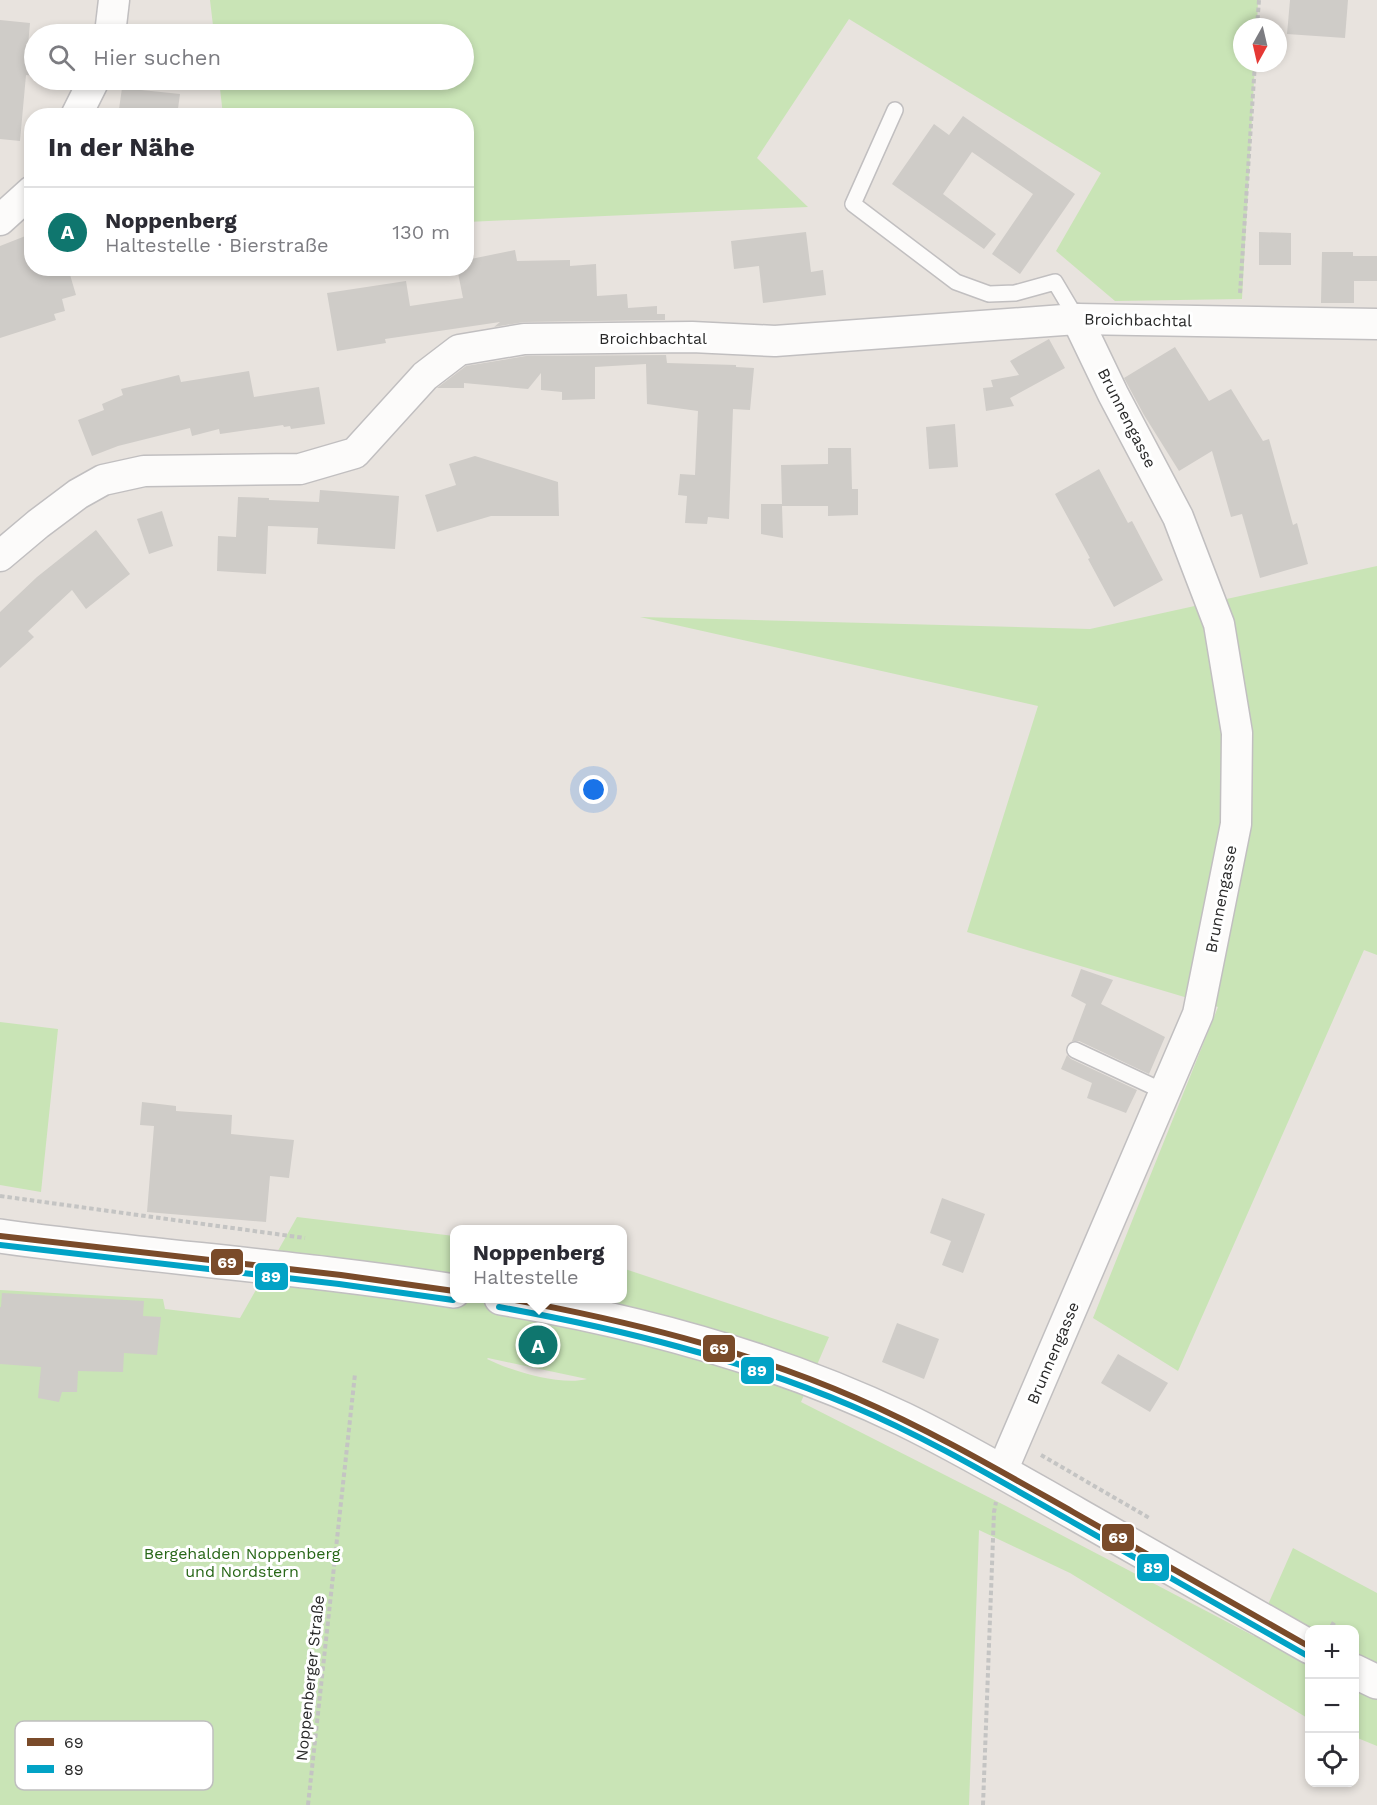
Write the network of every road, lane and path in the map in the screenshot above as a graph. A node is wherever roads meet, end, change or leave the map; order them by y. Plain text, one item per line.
1 (114, 0) edge
2 (1259, 0) edge
3 (1258, 18) edge
4 (111, 24) edge
5 (1254, 72) edge
6 (89, 90) edge
7 (80, 108) edge
8 (895, 110) dead end
9 (24, 198) edge
10 (0, 220) edge
11 (1077, 319) junction
12 (1238, 322) junction
13 (1377, 324) edge
14 (0, 556) edge
15 (1075, 1050) dead end
16 (1165, 1092) junction
17 (0, 1196) edge
18 (0, 1236) edge
19 (314, 1239) dead end
20 (450, 1290) edge
21 (528, 1303) edge
22 (355, 1374) dead end
23 (1002, 1472) junction
24 (1305, 1644) edge
25 (1359, 1673) edge
26 (1377, 1682) edge
27 (308, 1805) edge
28 (983, 1805) edge

1 - 4 street
2 - 3 path
5 - 12 path
6 - 7 street
8 - 11 lane
9 - 10 street
11 - 12 street, Broichbachtal
11 - 14 street, Broichbachtal
11 - 16 street, Brunnengasse
12 - 13 street, Broichbachtal
15 - 16 lane
16 - 23 street, Brunnengasse
17 - 19 path
18 - 20 main road
21 - 23 main road
22 - 27 path, Noppenberger Straße
23 - 24 main road
23 - 28 path
25 - 26 main road

